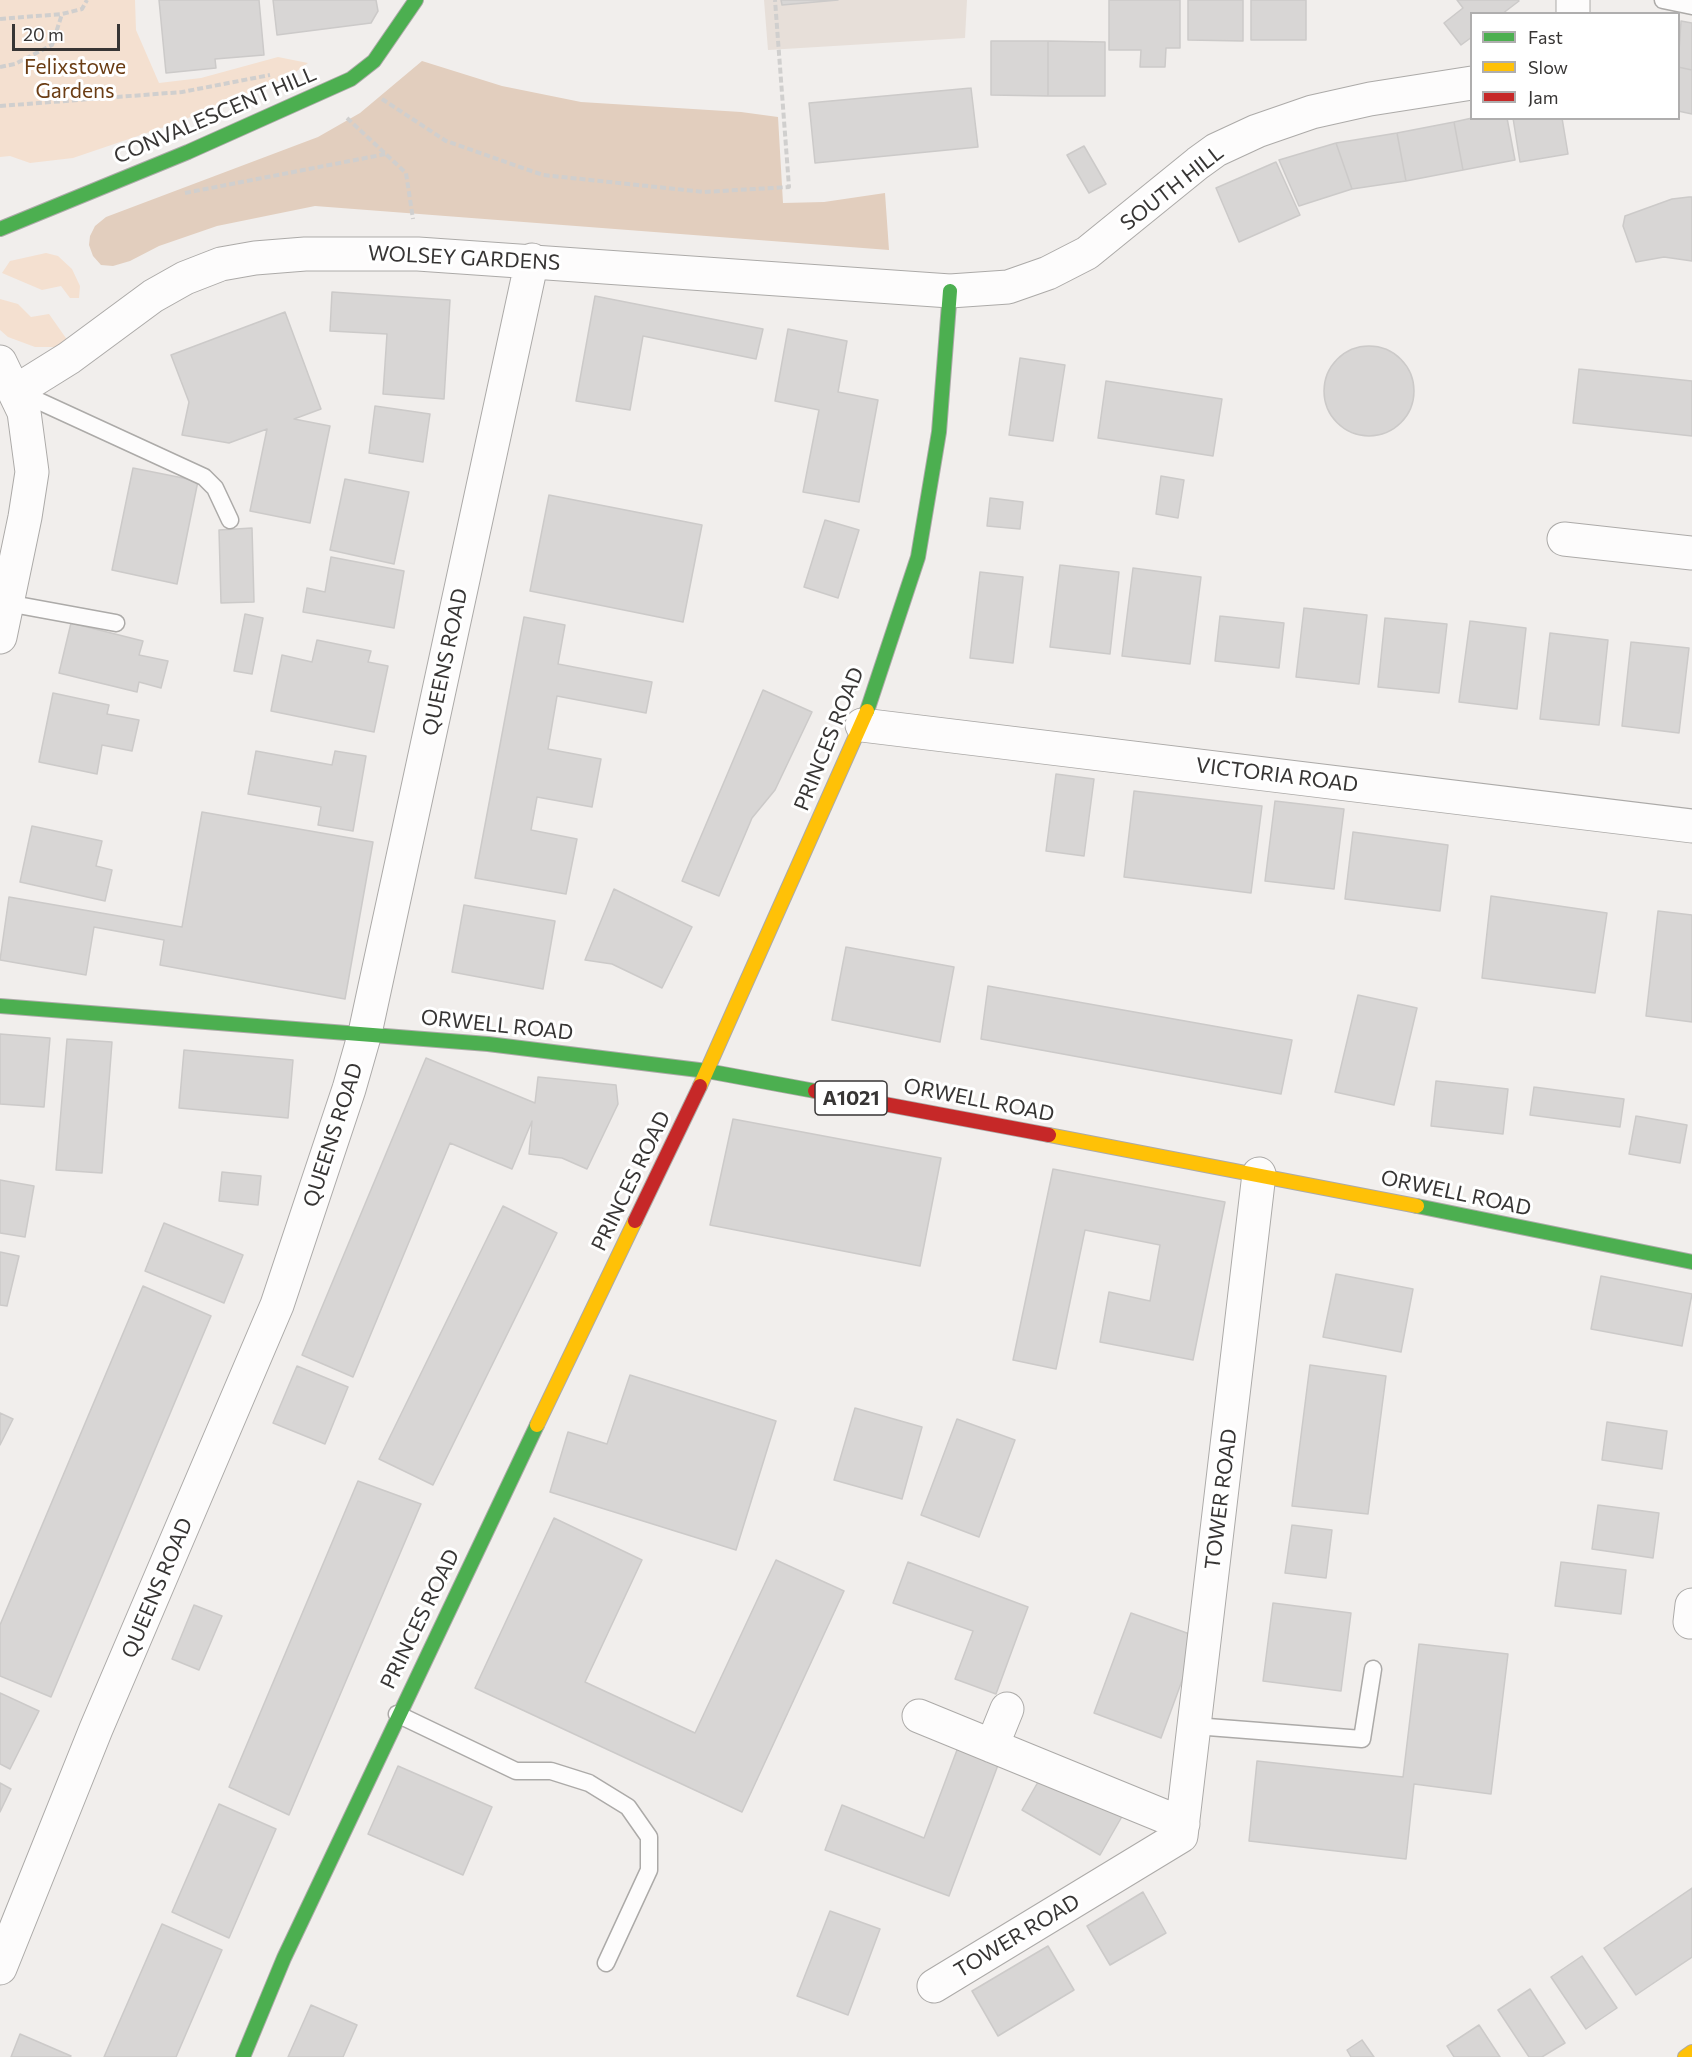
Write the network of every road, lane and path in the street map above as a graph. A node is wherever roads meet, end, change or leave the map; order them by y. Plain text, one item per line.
1 (87, 0) edge
2 (416, 0) edge
3 (775, 0) edge
4 (1663, 0) edge
5 (1692, 6) edge
6 (62, 14) junction
7 (0, 19) edge
8 (0, 67) edge
9 (278, 74) dead end
10 (351, 79) junction
11 (1470, 83) edge
12 (322, 92) junction
13 (0, 106) edge
14 (386, 154) junction
15 (180, 194) dead end
16 (0, 229) edge
17 (418, 254) junction
18 (532, 260) junction
19 (950, 291) junction
20 (0, 362) edge
21 (16, 391) junction
22 (230, 520) dead end
23 (1564, 539) dead end
24 (1692, 553) edge
25 (7, 603) junction
26 (116, 623) dead end
27 (0, 637) edge
28 (861, 725) junction
29 (1692, 826) edge
30 (0, 1006) edge
31 (365, 1033) junction
32 (707, 1071) junction
33 (1259, 1174) junction
34 (1692, 1262) edge
35 (1373, 1669) dead end
36 (1007, 1709) dead end
37 (398, 1714) junction
38 (919, 1716) dead end
39 (1195, 1726) junction
40 (992, 1746) junction
41 (1183, 1824) junction
42 (606, 1964) dead end
43 (0, 1968) edge
44 (934, 1986) dead end
45 (1692, 2052) edge
46 (243, 2057) edge
47 (1684, 2057) edge

1 - 6 path
2 - 10 street, CONVALESCENT HILL
3 - 10 path
4 - 5 lane
6 - 7 path
6 - 8 path
9 - 13 path
10 - 12 street, CONVALESCENT HILL
11 - 19 street, SOUTH HILL
12 - 14 path
12 - 16 street, CONVALESCENT HILL
14 - 15 path
14 - 17 path
17 - 18 street, WOLSEY GARDENS
17 - 21 street, WOLSEY GARDENS
18 - 19 street, WOLSEY GARDENS
18 - 31 street, QUEENS ROAD
19 - 28 street, PRINCES ROAD
20 - 21 street
21 - 22 lane
21 - 25 street
23 - 24 street
25 - 26 lane
25 - 27 street
28 - 29 street, VICTORIA ROAD
28 - 32 street, PRINCES ROAD
30 - 31 street, ORWELL ROAD / A1021
31 - 32 street, ORWELL ROAD / A1021
31 - 43 street, QUEENS ROAD
32 - 33 street, ORWELL ROAD / A1021
32 - 37 street, PRINCES ROAD
33 - 34 street, ORWELL ROAD / A1021
33 - 39 street, TOWER ROAD
35 - 39 lane
36 - 40 street
37 - 42 lane
37 - 46 street, PRINCES ROAD
38 - 40 street
39 - 41 street, TOWER ROAD
40 - 41 street
41 - 44 street, TOWER ROAD
45 - 47 street

